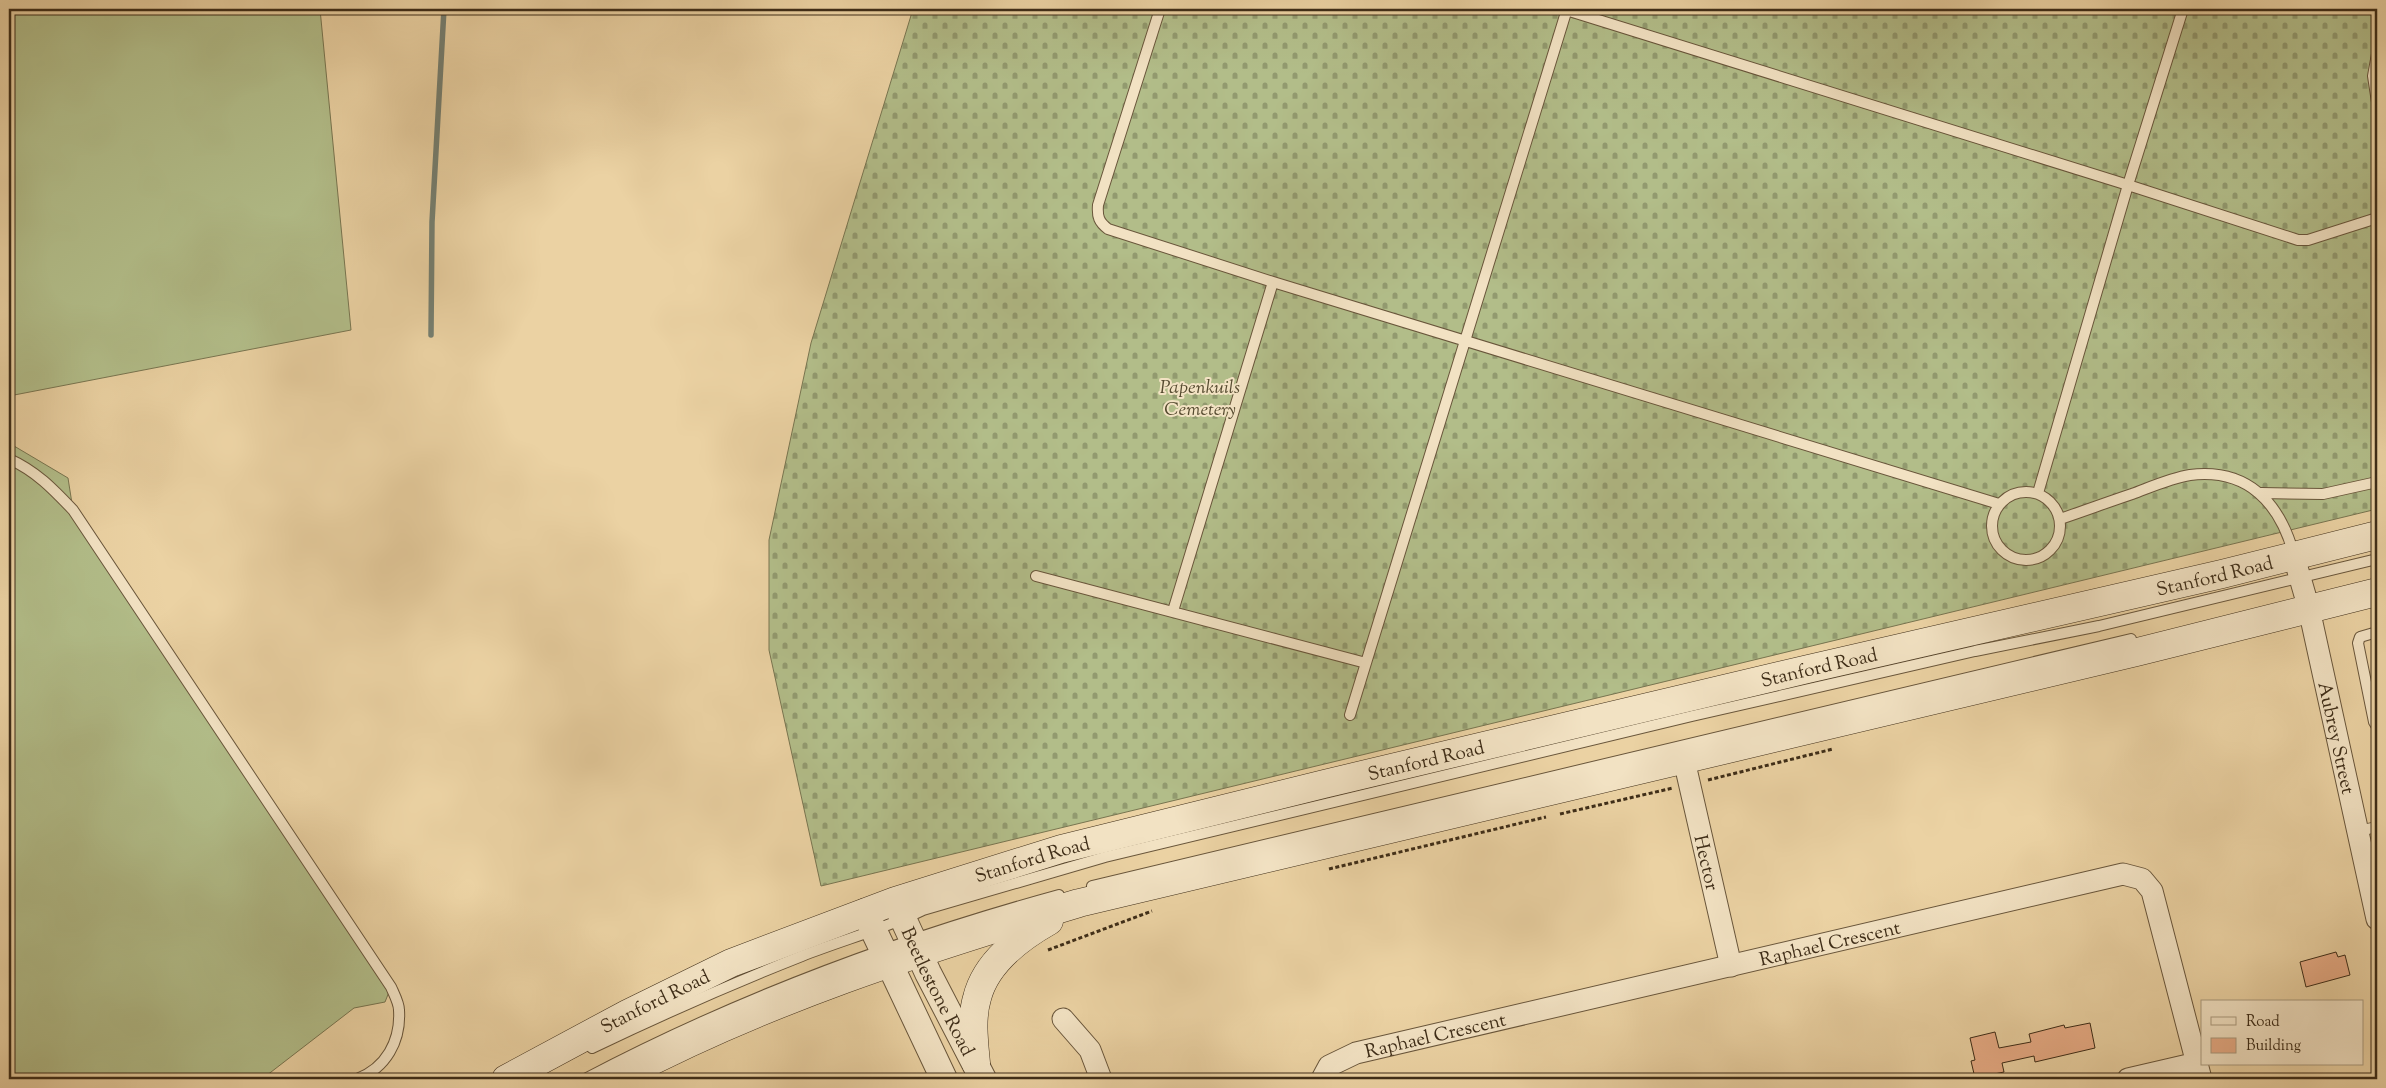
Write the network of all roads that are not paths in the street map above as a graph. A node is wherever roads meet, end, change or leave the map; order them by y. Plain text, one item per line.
1 (1160, 9) edge
2 (1565, 9) edge
3 (2182, 9) edge
4 (2377, 54) edge
5 (2377, 102) edge
6 (2128, 185) junction
7 (2377, 218) edge
8 (1273, 282) junction
9 (1465, 340) junction
10 (9, 459) edge
11 (2377, 482) edge
12 (2038, 493) junction
13 (2261, 493) junction
14 (1999, 504) junction
15 (2060, 519) junction
16 (2377, 535) edge
17 (2377, 560) edge
18 (2298, 566) junction
19 (1036, 576) dead end
20 (2377, 592) edge
21 (2304, 602) junction
22 (1173, 611) junction
23 (2377, 632) edge
24 (2141, 637) dead end
25 (1366, 663) junction
26 (1350, 715) dead end
27 (2377, 727) edge
28 (1687, 772) junction
29 (2368, 829) edge
30 (1078, 894) junction
31 (2377, 919) edge
32 (907, 928) junction
33 (877, 938) junction
34 (1731, 966) junction
35 (1063, 1019) dead end
36 (584, 1051) dead end
37 (980, 1071) edge
38 (2199, 1071) edge
39 (357, 1079) edge
40 (506, 1079) edge
41 (585, 1079) edge
42 (617, 1079) edge
43 (944, 1079) edge
44 (1101, 1079) edge
45 (1322, 1079) edge
46 (2128, 1079) edge

1 - 8 lane
2 - 6 lane
2 - 9 lane
3 - 6 lane
4 - 5 lane
6 - 7 lane
6 - 12 lane
8 - 9 lane
8 - 22 lane
9 - 14 lane
9 - 25 lane
10 - 39 lane
11 - 13 lane
12 - 14 lane
12 - 15 lane
13 - 15 lane
13 - 18 lane
14 - 15 lane
16 - 18 main road, Stanford Road
17 - 18 lane
18 - 21 street, Aubrey Street
18 - 32 main road, Stanford Road
19 - 22 lane
20 - 21 main road, Stanford Road
21 - 28 main road, Stanford Road
21 - 29 street, Aubrey Street
22 - 25 lane
23 - 27 lane
24 - 30 lane
25 - 26 lane
28 - 30 main road, Stanford Road
28 - 34 street, Hector
29 - 31 street, Aubrey Street
30 - 32 main road, Stanford Road
30 - 37 main road
32 - 33 main road, Stanford Road
32 - 33 main road, Stanford Road
32 - 37 street, Beetlestone Road
33 - 36 lane
33 - 40 main road, Stanford Road
33 - 41 lane
33 - 42 main road, Stanford Road
33 - 43 street, Beetlestone Road
34 - 38 street, Raphael Crescent
34 - 45 street, Raphael Crescent
35 - 44 street
38 - 46 street

